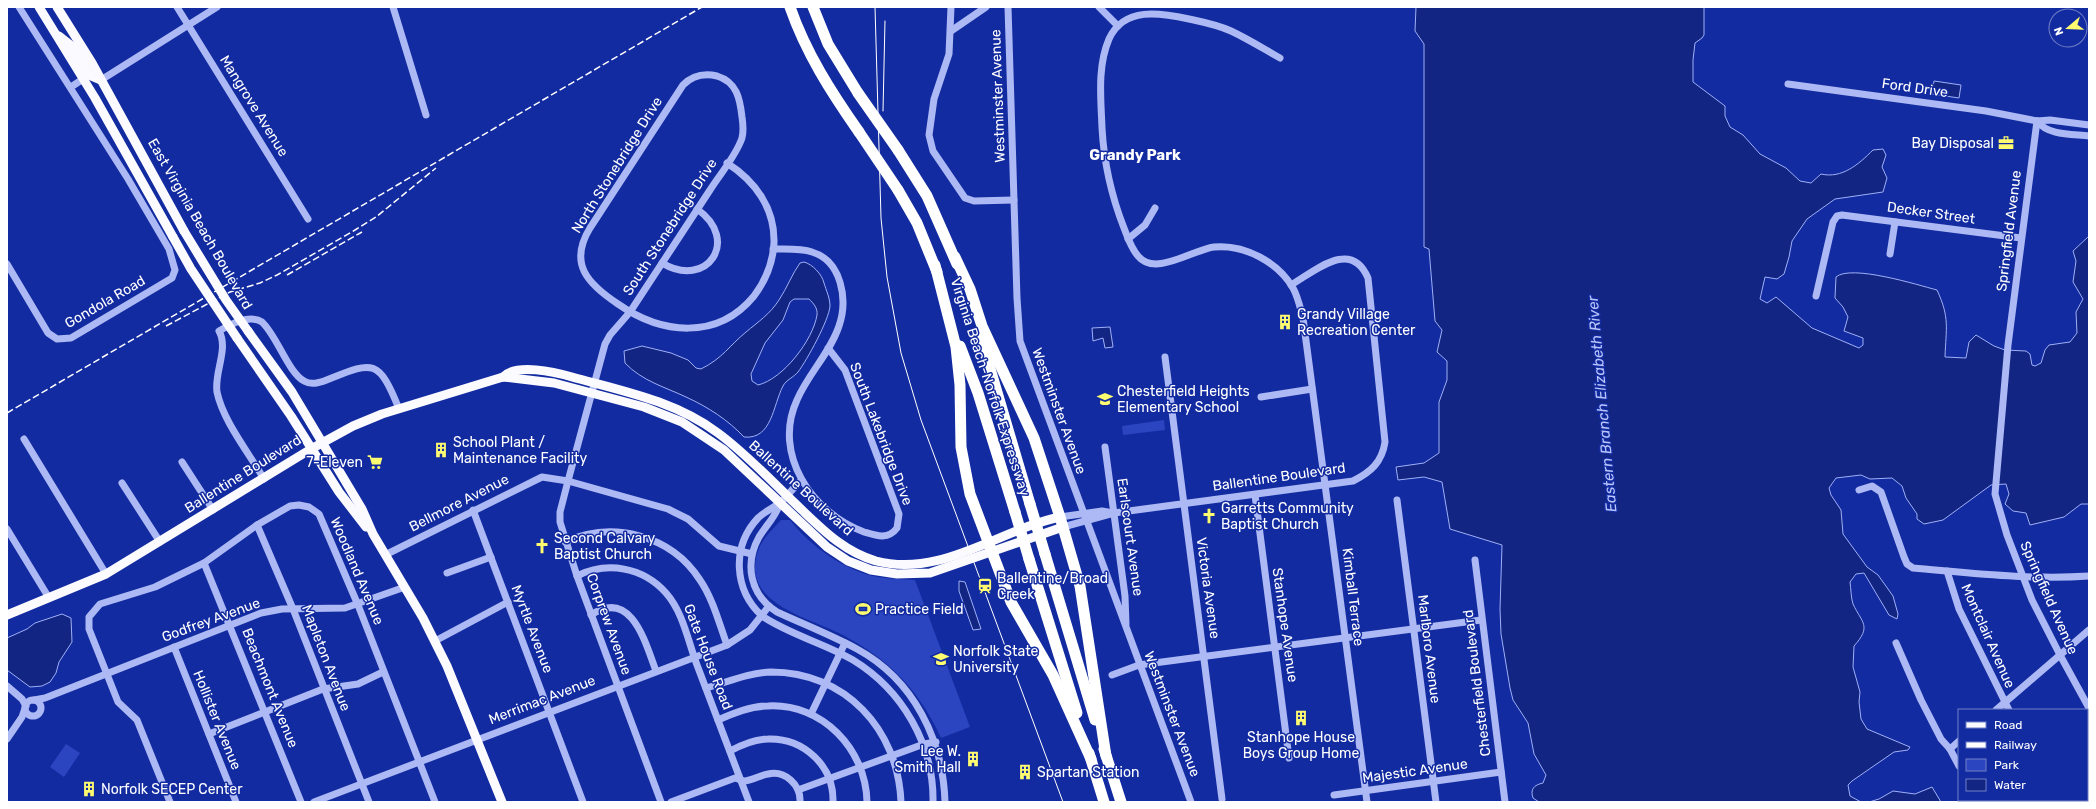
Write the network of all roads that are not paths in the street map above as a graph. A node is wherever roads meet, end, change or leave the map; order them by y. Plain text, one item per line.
1 (19, 7) edge
2 (39, 7) edge
3 (57, 7) edge
4 (177, 7) edge
5 (217, 7) edge
6 (393, 7) edge
7 (790, 7) edge
8 (813, 7) edge
9 (951, 7) edge
10 (986, 7) edge
11 (1008, 7) edge
12 (1098, 7) edge
13 (189, 26) junction
14 (1118, 26) junction
15 (951, 31) junction
16 (56, 35) junction
17 (1280, 58) dead end
18 (83, 79) junction
19 (101, 80) junction
20 (728, 82) joint
21 (1788, 84) dead end
22 (70, 88) junction
23 (96, 100) junction
24 (426, 115) dead end
25 (2037, 121) junction
26 (2089, 126) edge
27 (2089, 136) edge
28 (727, 162) junction
29 (1014, 200) junction
30 (1155, 208) dead end
31 (697, 210) junction
32 (308, 219) dead end
33 (1895, 222) junction
34 (2021, 238) junction
35 (1128, 239) junction
36 (773, 249) junction
37 (181, 251) dead end
38 (1890, 254) dead end
39 (955, 257) junction
40 (173, 258) junction
41 (662, 263) junction
42 (7, 264) edge
43 (935, 265) junction
44 (1291, 285) junction
45 (1816, 296) dead end
46 (630, 312) junction
47 (828, 348) junction
48 (1165, 357) dead end
49 (503, 377) junction
50 (595, 383) junction
51 (1312, 389) junction
52 (592, 393) junction
53 (1261, 398) dead end
54 (399, 409) junction
55 (24, 439) dead end
56 (322, 442) junction
57 (1105, 447) dead end
58 (311, 449) junction
59 (182, 462) dead end
60 (264, 479) junction
61 (802, 480) junction
62 (568, 481) junction
63 (122, 483) dead end
64 (1325, 486) junction
65 (1859, 490) dead end
66 (786, 495) junction
67 (1255, 495) junction
68 (1397, 500) dead end
69 (780, 503) junction
70 (1184, 504) junction
71 (213, 510) junction
72 (473, 510) junction
73 (1114, 513) junction
74 (1084, 517) junction
75 (1061, 522) junction
76 (257, 525) junction
77 (7, 530) edge
78 (373, 534) junction
79 (160, 542) junction
80 (565, 542) junction
81 (987, 542) junction
82 (740, 552) junction
83 (991, 553) junction
84 (752, 554) junction
85 (386, 555) junction
86 (490, 557) junction
87 (1475, 560) dead end
88 (204, 562) junction
89 (1946, 571) junction
90 (106, 574) junction
91 (447, 574) dead end
92 (576, 576) junction
93 (2089, 576) edge
94 (2023, 577) junction
95 (405, 587) junction
96 (49, 598) junction
97 (508, 602) junction
98 (358, 605) junction
99 (769, 606) junction
100 (293, 609) junction
101 (7, 615) edge
102 (591, 615) junction
103 (762, 616) junction
104 (1482, 620) junction
105 (230, 624) junction
106 (1126, 630) junction
107 (1414, 630) junction
108 (2089, 630) edge
109 (1345, 638) junction
110 (435, 641) junction
111 (845, 643) junction
112 (1896, 643) dead end
113 (728, 645) junction
114 (174, 647) junction
115 (1275, 647) junction
116 (840, 654) junction
117 (2060, 655) junction
118 (694, 657) junction
119 (1204, 657) junction
120 (1140, 665) junction
121 (656, 671) junction
122 (383, 672) junction
123 (107, 674) junction
124 (1112, 675) dead end
125 (825, 684) junction
126 (617, 685) junction
127 (7, 686) edge
128 (706, 688) junction
129 (323, 689) junction
130 (14, 691) junction
131 (54, 695) junction
132 (33, 700) junction
133 (2004, 702) junction
134 (26, 707) junction
135 (2089, 708) edge
136 (41, 709) junction
137 (1997, 709) edge
138 (2008, 709) edge
139 (266, 712) junction
140 (549, 712) junction
141 (811, 714) junction
142 (33, 716) junction
143 (718, 720) junction
144 (16, 726) junction
145 (209, 734) junction
146 (7, 739) edge
147 (476, 739) junction
148 (936, 742) junction
149 (1958, 742) edge
150 (924, 744) junction
151 (1950, 749) junction
152 (730, 751) junction
153 (893, 755) junction
154 (1106, 756) junction
155 (1289, 758) dead end
156 (1090, 759) junction
157 (419, 761) junction
158 (1958, 764) edge
159 (860, 767) junction
160 (1501, 772) junction
161 (740, 779) junction
162 (830, 779) junction
163 (1434, 782) junction
164 (361, 784) junction
165 (798, 790) junction
166 (1365, 791) junction
167 (1334, 795) dead end
168 (1222, 799) dead end
169 (170, 802) edge
170 (236, 802) edge
171 (302, 802) edge
172 (314, 802) edge
173 (369, 802) edge
174 (435, 802) edge
175 (502, 802) edge
176 (583, 802) edge
177 (661, 802) edge
178 (671, 802) edge
179 (749, 802) edge
180 (800, 802) edge
181 (833, 802) edge
182 (867, 802) edge
183 (901, 802) edge
184 (933, 802) edge
185 (945, 802) edge
186 (1104, 802) edge
187 (1121, 802) edge
188 (1191, 802) edge
189 (1367, 802) edge
190 (1436, 802) edge
191 (1505, 802) edge

1 - 22 street
2 - 16 main road, East Virginia Beach Boulevard
3 - 19 main road, East Virginia Beach Boulevard
4 - 13 street, Mangrove Avenue
5 - 13 street
6 - 24 street
7 - 43 highway, Virginia Beach-Norfolk Expressway, bridge
8 - 39 highway, Virginia Beach-Norfolk Expressway, bridge
9 - 15 street
10 - 15 street
11 - 29 street, Westminster Avenue
12 - 14 street
13 - 19 street
13 - 32 street, Mangrove Avenue
14 - 17 street
14 - 35 street, Kimball Terrace
15 - 29 street
16 - 18 main road, East Virginia Beach Boulevard
16 - 19 main road
18 - 22 street
18 - 23 main road, East Virginia Beach Boulevard
19 - 23 main road
19 - 56 main road, East Virginia Beach Boulevard, bridge
20 - 28 street, South Stonebridge Drive
20 - 46 street, North Stonebridge Drive
21 - 25 street, Ford Drive
22 - 40 street
23 - 58 main road, East Virginia Beach Boulevard, bridge
25 - 26 street, Ford Drive
25 - 27 street, Ford Drive
25 - 34 street, Springfield Avenue
28 - 31 street, South Stonebridge Drive
28 - 36 street, North Stonebridge Drive
29 - 74 street, Westminster Avenue
30 - 35 street
31 - 41 street, South Stonebridge Drive
31 - 41 street
33 - 34 street, Decker Street
33 - 38 street
33 - 45 street, Decker Street
34 - 94 street, Springfield Avenue
35 - 44 street, Kimball Terrace
36 - 46 street, North Stonebridge Drive
36 - 47 street
37 - 40 street
39 - 75 highway
39 - 154 highway, Virginia Beach-Norfolk Expressway, bridge
40 - 42 street, Gondola Road
41 - 46 street, South Stonebridge Drive
43 - 81 highway
43 - 156 highway, Virginia Beach-Norfolk Expressway, bridge
44 - 51 street, Kimball Terrace
44 - 64 street, Ballentine Boulevard
46 - 50 street, South Stonebridge Drive
47 - 61 street
47 - 61 street, South Lakebridge Drive
48 - 70 street, Victoria Avenue
49 - 50 main road, Ballentine Boulevard
49 - 52 main road, Ballentine Boulevard
49 - 54 main road, Ballentine Boulevard
50 - 52 street, Corprew Avenue
50 - 66 main road, Ballentine Boulevard
51 - 53 street
51 - 64 street, Kimball Terrace
52 - 62 street, Corprew Avenue
52 - 69 main road, Ballentine Boulevard
54 - 56 main road, Ballentine Boulevard
54 - 60 street
55 - 90 street
56 - 58 main road, Ballentine Boulevard
56 - 78 main road, East Virginia Beach Boulevard
57 - 73 street, Earlscourt Avenue
58 - 60 main road, Ballentine Boulevard
58 - 78 main road, East Virginia Beach Boulevard
59 - 71 street
60 - 71 main road, Ballentine Boulevard
61 - 66 street
62 - 72 street, Bellmore Avenue
62 - 80 street, Corprew Avenue
62 - 82 street, Bellmore Avenue
63 - 79 street
64 - 67 street, Ballentine Boulevard
64 - 109 street, Kimball Terrace
65 - 89 street
66 - 69 street
66 - 81 main road, Ballentine Boulevard
67 - 70 street, Ballentine Boulevard
67 - 115 street, Stanhope Avenue
68 - 107 street, Marlboro Avenue
69 - 82 street
69 - 83 main road, Ballentine Boulevard
69 - 84 street
70 - 73 street, Ballentine Boulevard
70 - 119 street, Victoria Avenue
71 - 79 main road, Ballentine Boulevard
72 - 85 street, Bellmore Avenue
72 - 86 street, Myrtle Avenue
73 - 74 street, Ballentine Boulevard
73 - 106 street, Earlscourt Avenue
74 - 75 street, Ballentine Boulevard
74 - 75 street, Ballentine Boulevard
74 - 106 street, Westminster Avenue
75 - 81 main road, Ballentine Boulevard
75 - 83 main road, Ballentine Boulevard
75 - 154 highway
76 - 88 street, Woodland Avenue
76 - 98 street, Woodland Avenue
76 - 100 street, Mapleton Avenue
77 - 96 street
78 - 85 main road, East Virginia Beach Boulevard
79 - 90 main road, Ballentine Boulevard
80 - 92 street, Corprew Avenue
80 - 113 street
81 - 83 highway
82 - 84 street, Bellmore Avenue
82 - 103 street
83 - 156 highway
84 - 99 street
85 - 95 main road, East Virginia Beach Boulevard
86 - 91 street
86 - 97 street, Myrtle Avenue
87 - 104 street, Chesterfield Boulevard
88 - 105 street, Beachmont Avenue
88 - 123 street, Woodland Avenue
89 - 94 street
89 - 133 street, Montclair Avenue
90 - 96 main road, Ballentine Boulevard
92 - 102 street, Corprew Avenue
92 - 118 street, Gate House Road
93 - 94 street
94 - 117 street, Springfield Avenue
95 - 98 street, Godfrey Avenue
95 - 110 main road, East Virginia Beach Boulevard
96 - 101 main road, Ballentine Boulevard
97 - 110 street
97 - 140 street, Myrtle Avenue
98 - 100 street, Godfrey Avenue
98 - 122 street, Woodland Avenue
99 - 103 street, Merrimac Avenue
99 - 111 street
100 - 105 street, Godfrey Avenue
100 - 129 street, Mapleton Avenue
102 - 121 street
102 - 126 street, Corprew Avenue
103 - 113 street, Merrimac Avenue
103 - 116 street
104 - 107 street
104 - 160 street, Chesterfield Boulevard
105 - 114 street, Godfrey Avenue
105 - 139 street, Beachmont Avenue
106 - 120 street, Westminster Avenue
107 - 109 street
107 - 163 street, Marlboro Avenue
108 - 117 street
109 - 115 street
109 - 166 street, Kimball Terrace
110 - 147 main road, East Virginia Beach Boulevard
111 - 116 street
111 - 148 street
112 - 151 street
113 - 118 street, Merrimac Avenue
114 - 123 street, Godfrey Avenue
114 - 145 street, Hollister Avenue
115 - 119 street
115 - 155 street, Stanhope Avenue
116 - 125 street
116 - 150 street
117 - 133 street
117 - 135 street, Springfield Avenue
118 - 121 street, Merrimac Avenue
118 - 128 street, Gate House Road
119 - 120 street
119 - 168 street, Victoria Avenue
120 - 124 street
120 - 188 street, Westminster Avenue
121 - 126 street, Merrimac Avenue
122 - 129 street
122 - 157 street, Woodland Avenue
123 - 131 street, Godfrey Avenue
123 - 169 street
125 - 128 street
125 - 141 street
125 - 153 street
126 - 140 street, Merrimac Avenue
126 - 177 street, Corprew Avenue
127 - 130 street
128 - 143 street, Gate House Road
129 - 139 street
129 - 164 street, Mapleton Avenue
130 - 132 street
130 - 134 street
131 - 132 street, Godfrey Avenue
131 - 136 street, Godfrey Avenue
132 - 134 street
132 - 136 street
133 - 137 street
133 - 138 street, Montclair Avenue
134 - 142 street
134 - 144 street
136 - 142 street
139 - 145 street
139 - 171 street, Beachmont Avenue
140 - 147 street, Merrimac Avenue
140 - 176 street, Myrtle Avenue
141 - 143 street
141 - 159 street
142 - 144 street
143 - 152 street, Gate House Road
144 - 146 street
145 - 170 street, Hollister Avenue
147 - 157 street, Merrimac Avenue
147 - 175 main road, East Virginia Beach Boulevard
148 - 150 street
148 - 185 street
149 - 151 street
150 - 153 street
150 - 184 street
151 - 158 street
152 - 161 street, Gate House Road
152 - 162 street
153 - 159 street
153 - 183 street
154 - 187 highway, Virginia Beach-Norfolk Expressway
156 - 186 highway, Virginia Beach-Norfolk Expressway
157 - 164 street, Merrimac Avenue
157 - 174 street, Woodland Avenue
159 - 162 street
159 - 182 street
160 - 163 street, Majestic Avenue
160 - 191 street, Chesterfield Boulevard
161 - 165 street
161 - 178 street
161 - 179 street, Gate House Road
162 - 165 street
162 - 181 street
163 - 166 street, Majestic Avenue
163 - 190 street, Marlboro Avenue
164 - 172 street, Merrimac Avenue
164 - 173 street, Mapleton Avenue
165 - 180 street
166 - 167 street, Majestic Avenue
166 - 189 street, Kimball Terrace

